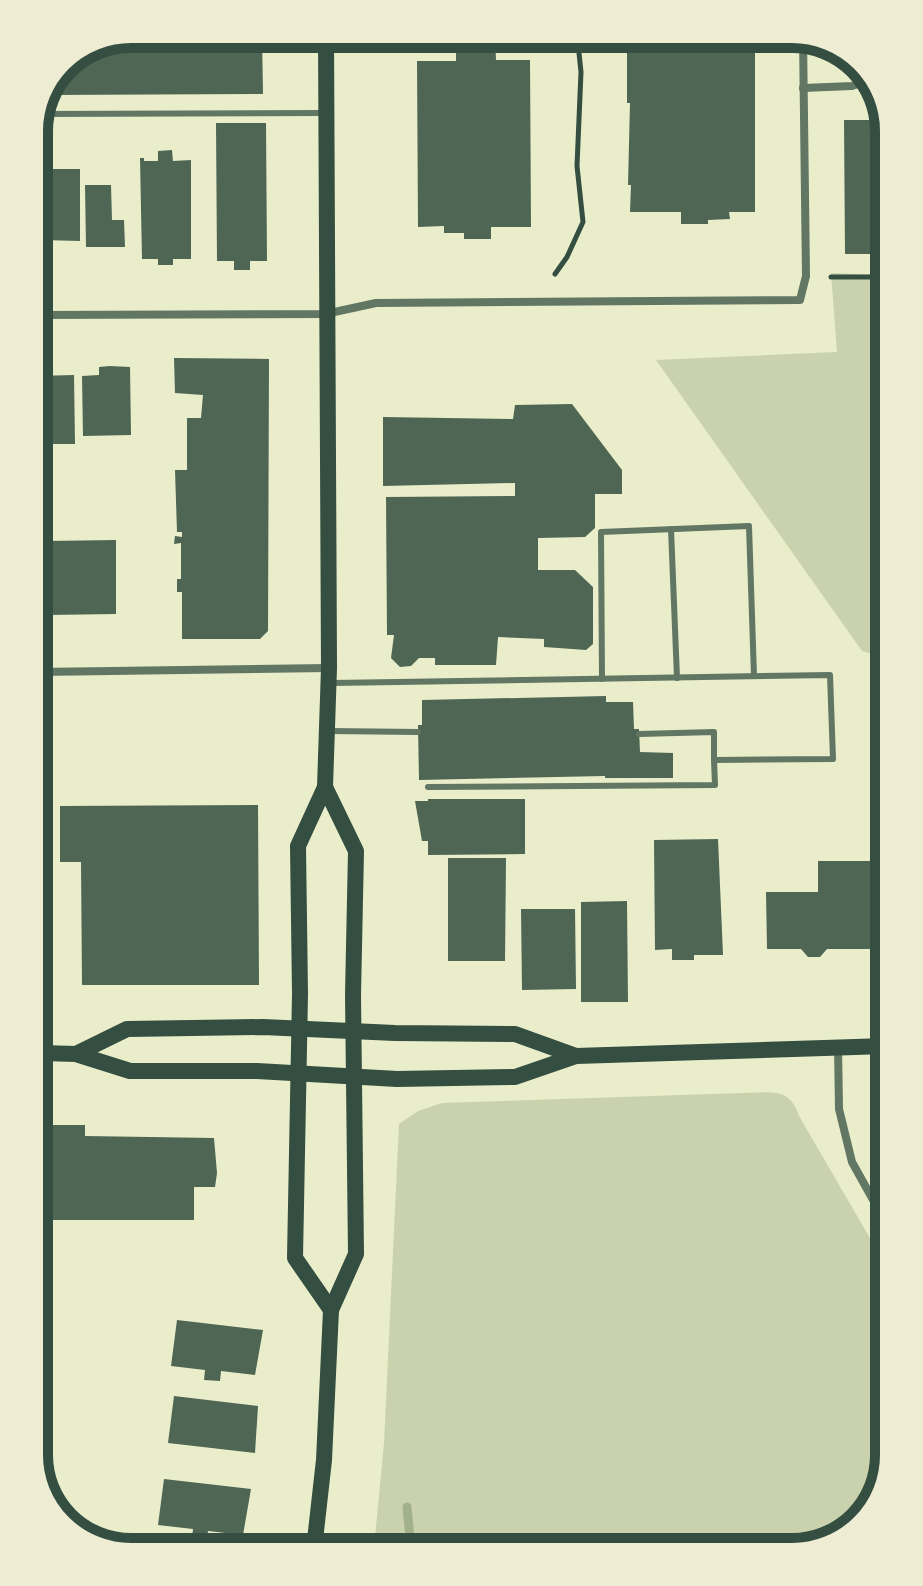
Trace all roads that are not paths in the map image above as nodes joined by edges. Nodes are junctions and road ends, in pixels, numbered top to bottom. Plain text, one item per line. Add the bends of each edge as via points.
1 (326, 48) edge
2 (803, 49) edge
3 (860, 83) edge
4 (803, 88) junction
5 (326, 113) junction
6 (50, 114) edge
7 (325, 314) junction
8 (48, 315) edge
9 (671, 529) junction
10 (48, 672) edge
11 (329, 676) junction
12 (754, 676) junction
13 (677, 678) junction
14 (602, 679) junction
15 (327, 731) junction
16 (418, 732) dead end
17 (639, 734) dead end
18 (714, 760) junction
19 (325, 787) junction
20 (428, 787) dead end
21 (299, 1029) junction
22 (354, 1031) junction
23 (838, 1046) junction
24 (875, 1046) edge
25 (48, 1053) edge
26 (76, 1054) junction
27 (576, 1056) junction
28 (298, 1073) junction
29 (354, 1077) junction
30 (875, 1203) edge
31 (331, 1310) junction
32 (315, 1538) edge

1 - 5 main road
2 - 4 street
3 - 4 street
4 - 7 street via 806,276 800,300 376,303
5 - 6 lane
5 - 7 main road
7 - 8 street
7 - 11 main road
9 - 12 lane via 749,526
9 - 13 lane
9 - 14 lane via 601,532
10 - 11 street
11 - 14 lane
11 - 15 main road
12 - 13 lane
12 - 18 lane via 830,675 833,759
13 - 14 lane
15 - 16 lane
15 - 19 main road
17 - 18 lane via 714,732
18 - 20 lane via 715,785
19 - 21 main road via 298,846
19 - 22 main road via 356,851
21 - 22 main road
21 - 26 main road via 127,1029
21 - 28 main road
22 - 27 main road via 515,1034
22 - 29 main road
23 - 24 main road
23 - 27 main road
23 - 30 street via 839,1109 852,1162
25 - 26 main road
26 - 28 main road via 130,1071
27 - 29 main road via 515,1077
28 - 29 main road
28 - 31 main road via 295,1258
29 - 31 main road via 356,1254
31 - 32 main road

